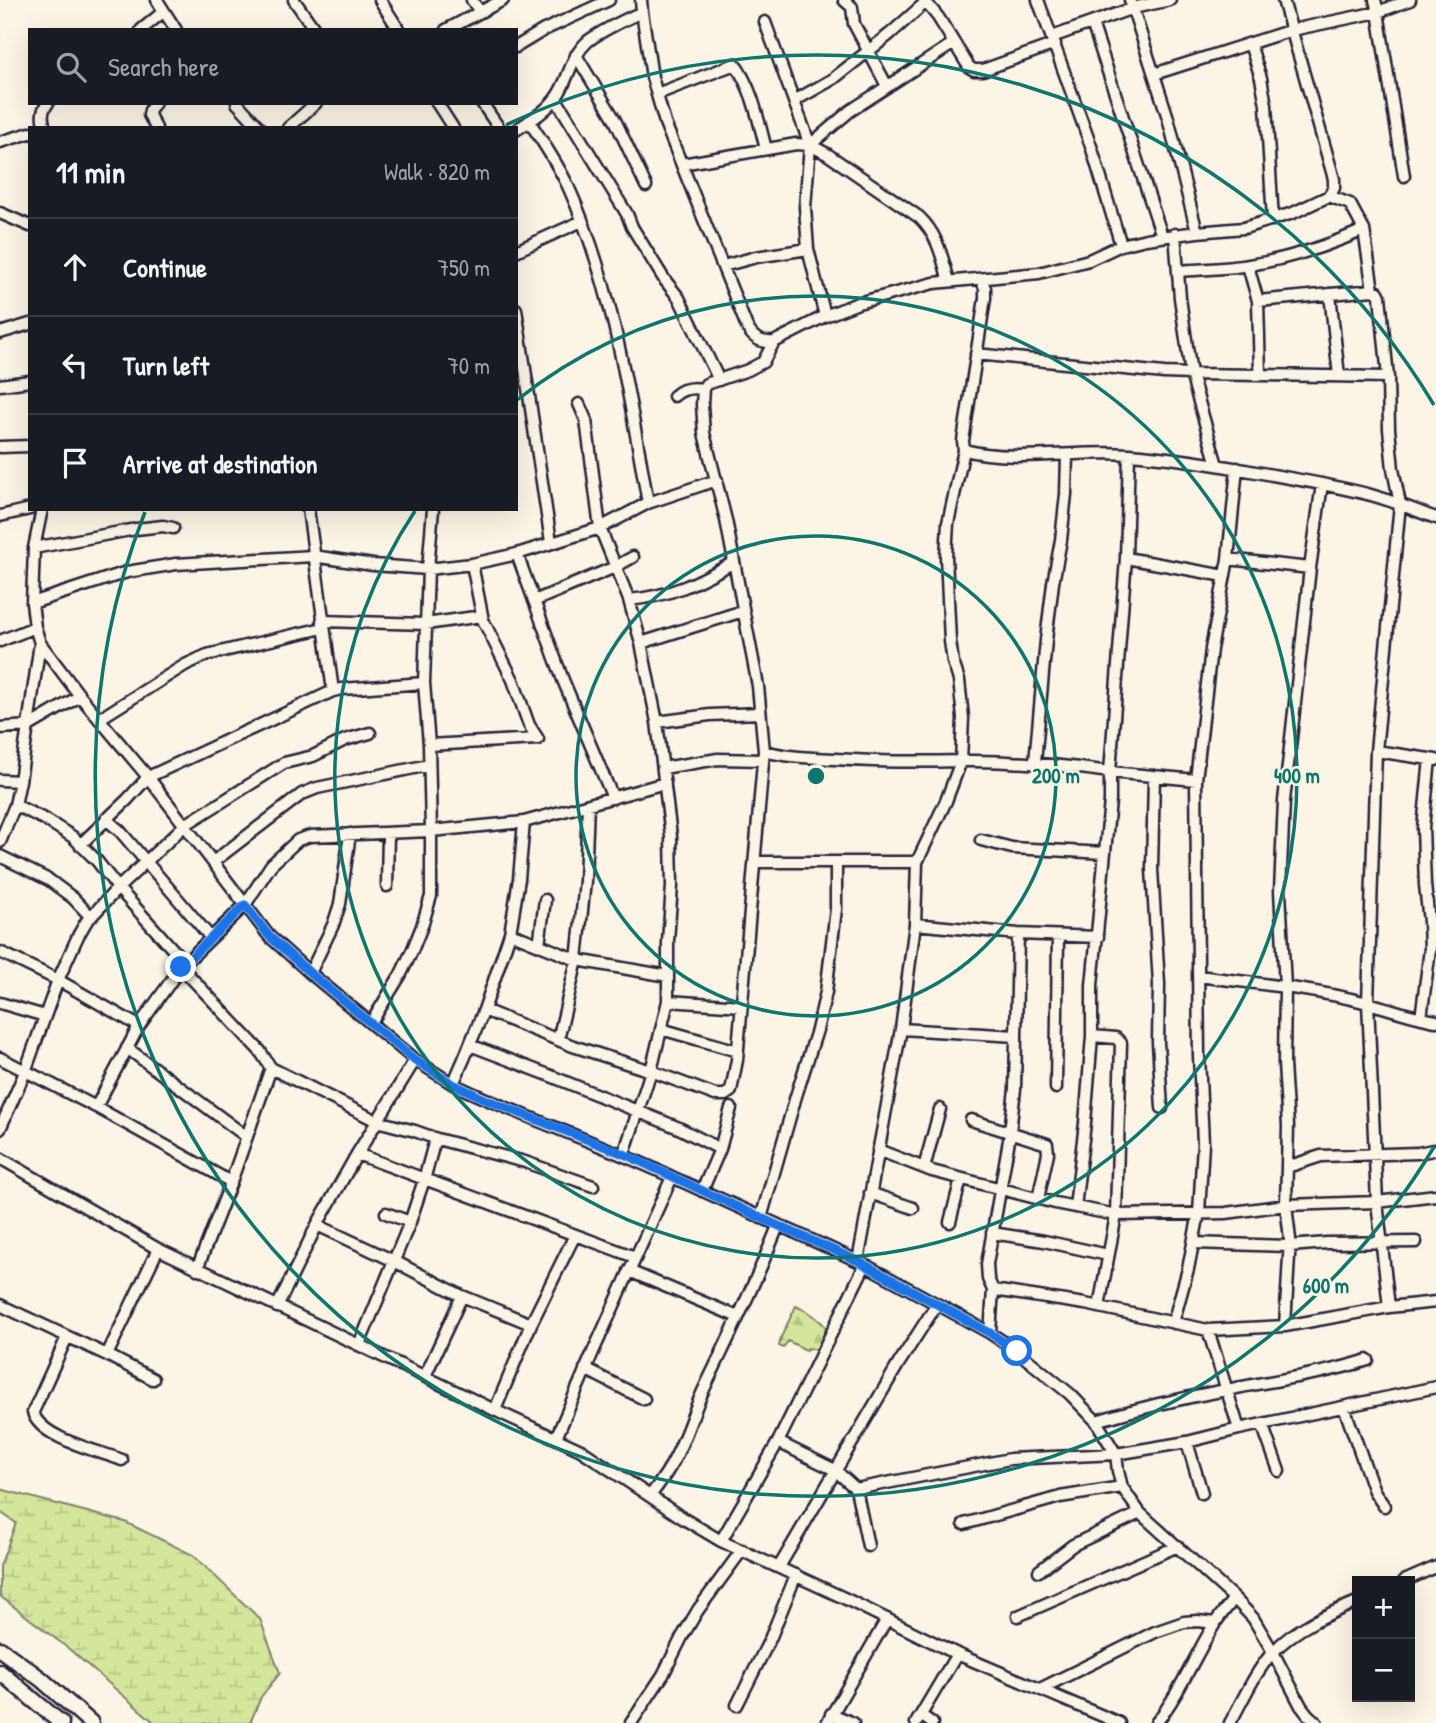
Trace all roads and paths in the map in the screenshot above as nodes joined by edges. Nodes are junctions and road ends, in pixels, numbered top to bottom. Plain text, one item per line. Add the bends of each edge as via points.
1 (157, 0) edge
2 (294, 0) edge
3 (380, 0) edge
4 (472, 0) edge
5 (503, 0) edge
6 (609, 0) edge
7 (641, 0) edge
8 (844, 0) edge
9 (1038, 0) edge
10 (1170, 0) edge
11 (1283, 0) edge
12 (1375, 0) edge
13 (1410, 0) edge
14 (925, 1) edge
15 (1132, 4) edge
16 (163, 12) junction
17 (480, 12) junction
18 (642, 12) junction
19 (1378, 12) junction
20 (765, 22) dead end
21 (1092, 23) junction
22 (143, 28) edge
23 (175, 28) edge
24 (314, 28) edge
25 (398, 28) edge
26 (450, 28) edge
27 (1293, 30) junction
28 (1054, 41) junction
29 (954, 43) junction
30 (1250, 44) junction
31 (518, 46) edge
32 (868, 51) junction
33 (576, 55) junction
34 (1154, 74) junction
35 (887, 86) junction
36 (657, 94) junction
37 (556, 99) junction
38 (794, 101) junction
39 (46, 105) edge
40 (154, 105) edge
41 (239, 105) edge
42 (314, 105) edge
43 (438, 105) edge
44 (483, 105) edge
45 (529, 121) junction
46 (44, 126) edge
47 (155, 126) edge
48 (258, 126) edge
49 (290, 126) edge
50 (451, 126) edge
51 (498, 126) edge
52 (518, 129) edge
53 (28, 134) edge
54 (0, 142) edge
55 (810, 145) junction
56 (766, 149) junction
57 (682, 164) junction
58 (1404, 176) dead end
59 (646, 186) dead end
60 (1329, 196) junction
61 (0, 213) edge
62 (1273, 220) junction
63 (582, 221) junction
64 (28, 225) edge
65 (1364, 230) junction
66 (1197, 232) junction
67 (1175, 234) junction
68 (1162, 236) junction
69 (1121, 245) junction
70 (808, 249) junction
71 (518, 250) edge
72 (723, 266) junction
73 (1248, 266) junction
74 (1178, 271) junction
75 (981, 279) junction
76 (949, 281) junction
77 (1373, 290) junction
78 (1330, 294) junction
79 (1258, 301) junction
80 (825, 316) junction
81 (518, 322) edge
82 (28, 325) edge
83 (0, 333) edge
84 (774, 342) junction
85 (976, 354) junction
86 (1191, 374) junction
87 (1260, 375) junction
88 (1339, 376) junction
89 (1388, 377) junction
90 (719, 380) junction
91 (28, 381) edge
92 (0, 384) edge
93 (703, 389) junction
94 (674, 396) dead end
95 (579, 404) dead end
96 (28, 446) edge
97 (0, 447) edge
98 (964, 450) junction
99 (1129, 454) junction
100 (1067, 455) junction
101 (1217, 465) junction
102 (1237, 468) junction
103 (717, 480) junction
104 (1322, 484) junction
105 (648, 503) junction
106 (1400, 504) junction
107 (28, 509) edge
108 (41, 511) edge
109 (308, 511) edge
110 (433, 511) edge
111 (0, 516) edge
112 (1436, 518) edge
113 (173, 528) dead end
114 (600, 528) junction
115 (551, 542) junction
116 (34, 548) junction
117 (517, 554) junction
118 (313, 556) junction
119 (633, 557) dead end
120 (1126, 558) junction
121 (1228, 559) junction
122 (734, 562) junction
123 (472, 564) junction
124 (615, 567) junction
125 (1310, 568) junction
126 (428, 569) junction
127 (1225, 576) junction
128 (629, 600) junction
129 (534, 601) junction
130 (32, 603) junction
131 (743, 611) junction
132 (482, 616) junction
133 (323, 624) junction
134 (426, 624) junction
135 (35, 627) junction
136 (0, 641) edge
137 (40, 643) junction
138 (641, 643) junction
139 (424, 683) junction
140 (332, 691) junction
141 (80, 696) junction
142 (760, 713) junction
143 (99, 719) junction
144 (657, 722) junction
145 (29, 726) junction
146 (0, 728) edge
147 (370, 733) dead end
148 (429, 745) junction
149 (1376, 751) junction
150 (764, 756) junction
151 (1433, 759) edge
152 (961, 761) junction
153 (1035, 762) junction
154 (429, 765) junction
155 (663, 768) junction
156 (1110, 772) junction
157 (1154, 776) junction
158 (148, 777) junction
159 (0, 780) edge
160 (1196, 780) junction
161 (20, 781) junction
162 (665, 783) junction
163 (614, 798) junction
164 (588, 805) junction
165 (15, 806) junction
166 (106, 819) junction
167 (524, 821) junction
168 (185, 825) junction
169 (431, 831) junction
170 (388, 833) junction
171 (350, 834) junction
172 (981, 840) dead end
173 (0, 842) edge
174 (80, 845) junction
175 (1105, 853) junction
176 (0, 856) edge
177 (146, 862) junction
178 (213, 862) junction
179 (755, 862) junction
180 (836, 862) junction
181 (916, 862) junction
182 (387, 886) dead end
183 (118, 888) junction
184 (545, 900) dead end
185 (245, 905) junction
186 (91, 917) junction
187 (915, 924) junction
188 (509, 933) junction
189 (1018, 934) junction
190 (1058, 936) junction
191 (1098, 937) junction
192 (211, 938) junction
193 (539, 945) junction
194 (0, 952) edge
195 (577, 961) junction
196 (183, 965) junction
197 (310, 973) junction
198 (668, 976) junction
199 (1198, 976) junction
200 (58, 980) junction
201 (1285, 987) junction
202 (668, 1001) junction
203 (0, 1003) edge
204 (1368, 1003) junction
205 (741, 1006) junction
206 (484, 1010) junction
207 (45, 1016) junction
208 (1421, 1018) junction
209 (1436, 1021) edge
210 (371, 1023) junction
211 (138, 1026) junction
212 (662, 1029) junction
213 (901, 1029) junction
214 (1016, 1035) junction
215 (1092, 1036) junction
216 (558, 1040) junction
217 (470, 1045) junction
218 (127, 1048) junction
219 (738, 1051) junction
220 (0, 1058) edge
221 (415, 1060) junction
222 (271, 1068) junction
223 (651, 1071) junction
224 (25, 1072) junction
225 (453, 1084) junction
226 (1056, 1088) dead end
227 (96, 1107) junction
228 (731, 1108) dead end
229 (1162, 1108) dead end
230 (940, 1109) dead end
231 (638, 1112) junction
232 (971, 1120) dead end
233 (377, 1121) junction
234 (0, 1129) edge
235 (1010, 1132) junction
236 (247, 1137) junction
237 (438, 1139) junction
238 (720, 1149) junction
239 (878, 1150) junction
240 (1433, 1150) dead end
241 (357, 1154) junction
242 (624, 1154) junction
243 (1375, 1155) junction
244 (0, 1158) edge
245 (1287, 1167) junction
246 (924, 1168) junction
247 (672, 1177) junction
248 (961, 1179) junction
249 (424, 1180) junction
250 (231, 1182) junction
251 (593, 1186) dead end
252 (1001, 1189) junction
253 (702, 1191) junction
254 (870, 1193) junction
255 (1436, 1195) edge
256 (1038, 1199) junction
257 (1377, 1202) junction
258 (1286, 1205) junction
259 (1074, 1207) junction
260 (913, 1208) dead end
261 (386, 1213) dead end
262 (1199, 1213) junction
263 (1116, 1215) junction
264 (761, 1218) junction
265 (410, 1222) junction
266 (950, 1222) dead end
267 (317, 1225) junction
268 (778, 1226) junction
269 (992, 1233) junction
270 (575, 1235) junction
271 (1416, 1242) dead end
272 (1193, 1243) junction
273 (1382, 1243) junction
274 (1290, 1246) junction
275 (158, 1249) junction
276 (1108, 1255) junction
277 (635, 1257) junction
278 (394, 1261) junction
279 (861, 1263) junction
280 (197, 1269) junction
281 (629, 1271) junction
282 (993, 1290) junction
283 (462, 1296) junction
284 (1436, 1302) edge
285 (937, 1304) junction
286 (0, 1305) edge
287 (276, 1307) junction
288 (1099, 1307) junction
289 (1389, 1307) junction
290 (738, 1317) junction
291 (1173, 1323) junction
292 (531, 1324) junction
293 (1285, 1326) junction
294 (1208, 1330) junction
295 (990, 1333) junction
296 (67, 1337) junction
297 (359, 1345) junction
298 (107, 1355) junction
299 (1368, 1360) dead end
300 (585, 1369) junction
301 (425, 1376) junction
302 (153, 1379) dead end
303 (1436, 1387) edge
304 (1227, 1390) junction
305 (644, 1399) dead end
306 (1344, 1407) junction
307 (495, 1410) junction
308 (1096, 1421) junction
309 (1262, 1424) junction
310 (1239, 1429) junction
311 (556, 1438) junction
312 (778, 1443) junction
313 (1187, 1443) junction
314 (1116, 1454) junction
315 (122, 1460) dead end
316 (835, 1470) junction
317 (1279, 1471) dead end
318 (1122, 1487) junction
319 (856, 1489) junction
320 (1202, 1493) dead end
321 (650, 1496) junction
322 (1384, 1506) dead end
323 (1140, 1513) junction
324 (964, 1524) dead end
325 (721, 1541) junction
326 (868, 1546) dead end
327 (1178, 1546) junction
328 (741, 1550) junction
329 (779, 1567) junction
330 (1436, 1567) edge
331 (1039, 1572) dead end
332 (796, 1575) junction
333 (1415, 1576) edge
334 (1234, 1598) junction
335 (1352, 1604) edge
336 (1018, 1616) dead end
337 (887, 1619) junction
338 (1215, 1623) junction
339 (0, 1648) edge
340 (1273, 1652) junction
341 (957, 1654) junction
342 (0, 1672) edge
343 (1040, 1689) junction
344 (737, 1705) dead end
345 (829, 1718) edge
346 (919, 1720) edge
347 (61, 1723) edge
348 (91, 1723) edge
349 (631, 1723) edge
350 (853, 1723) edge
351 (932, 1723) edge
352 (1119, 1723) edge
353 (1156, 1723) edge
354 (1230, 1723) edge
355 (1317, 1723) edge

1 - 16 street
2 - 24 street
3 - 25 street
4 - 17 street
5 - 17 street
6 - 31 street
7 - 18 street
8 - 32 street via 852,7 854,24
9 - 28 street
10 - 15 street
11 - 27 street
12 - 19 street
13 - 19 street
14 - 29 street
14 - 32 street
15 - 21 street
15 - 34 street
16 - 22 street
16 - 23 street
17 - 26 street
18 - 33 street via 588,42
18 - 36 street
19 - 27 street
19 - 58 street
20 - 38 street
21 - 28 street
21 - 68 street
27 - 30 street
27 - 60 street via 1334,179
28 - 29 street via 983,70 969,66
28 - 69 street
29 - 35 street
30 - 34 street
30 - 62 street via 1266,105
32 - 35 street
32 - 38 street via 833,79
33 - 37 street
33 - 59 street via 614,118
34 - 66 street
35 - 55 street
36 - 56 street via 735,64 754,101
36 - 57 street
37 - 45 street
37 - 90 street via 679,298
38 - 55 street
39 - 46 street
40 - 47 street via 149,115
41 - 48 street
42 - 49 street
43 - 50 street
44 - 51 street
45 - 52 street
45 - 63 street via 558,166
53 - 54 street
55 - 56 street
55 - 70 street via 805,207
55 - 76 street via 930,227
56 - 57 street
57 - 72 street
60 - 62 street
60 - 65 street via 1350,204
61 - 64 street
62 - 66 street via 1244,229
63 - 71 street
63 - 105 street via 610,305
65 - 73 street via 1338,242
65 - 77 street
66 - 67 street
67 - 68 street
67 - 74 street
68 - 69 street
69 - 75 street via 1066,267
70 - 72 street
70 - 80 street
72 - 84 street via 750,333
73 - 74 street
73 - 79 street
74 - 86 street
75 - 76 street
75 - 85 street via 985,298
76 - 80 street via 858,303
77 - 78 street
77 - 89 street via 1380,296
78 - 79 street
78 - 88 street
79 - 87 street
80 - 84 street
81 - 115 street
82 - 83 street
84 - 90 street via 762,362
85 - 86 street
85 - 98 street
86 - 87 street
86 - 101 street
87 - 88 street
88 - 89 street
89 - 106 street via 1389,429
90 - 93 street
91 - 92 street
93 - 94 street via 693,387
93 - 103 street via 704,433
95 - 114 street via 586,419
96 - 97 street
98 - 100 street
98 - 152 street via 948,523 946,556 950,641 964,718
99 - 100 street
99 - 101 street
99 - 120 street
100 - 153 street
101 - 102 street
102 - 104 street
102 - 121 street
103 - 105 street
103 - 122 street
104 - 106 street
104 - 125 street
105 - 114 street
106 - 112 street
106 - 149 street
107 - 111 street
108 - 116 street
109 - 118 street
110 - 126 street
113 - 116 street via 136,529
114 - 115 street
114 - 124 street
115 - 117 street
116 - 130 street
117 - 123 street
117 - 129 street
118 - 126 street
118 - 130 street via 176,564 127,572
118 - 133 street
119 - 124 street
120 - 127 street
120 - 156 street
121 - 125 street
121 - 127 street
122 - 128 street via 673,592
122 - 131 street
123 - 126 street
123 - 132 street
124 - 128 street
124 - 129 street
125 - 201 street via 1284,801 1280,891
126 - 134 street
127 - 160 street via 1205,689
128 - 138 street
129 - 163 street
130 - 135 street
131 - 138 street
131 - 142 street
132 - 134 street
132 - 148 street via 538,739
133 - 134 street
133 - 140 street
133 - 143 street via 207,655
134 - 139 street
135 - 136 street
135 - 137 street
137 - 141 street
137 - 145 street
138 - 144 street
139 - 140 street
139 - 148 street
140 - 158 street
141 - 143 street
141 - 145 street
142 - 144 street
142 - 150 street
143 - 158 street
144 - 155 street
145 - 146 street
145 - 161 street
147 - 168 street via 284,763
148 - 154 street
149 - 151 street
149 - 204 street
150 - 152 street
150 - 155 street
150 - 179 street
151 - 208 street via 1423,828 1430,950
152 - 153 street
152 - 181 street
153 - 156 street
154 - 169 street
154 - 178 street via 302,794
155 - 162 street
156 - 157 street
156 - 175 street
157 - 160 street
157 - 229 street via 1152,869
158 - 166 street
158 - 168 street
159 - 161 street
160 - 199 street
161 - 165 street
162 - 163 street
162 - 198 street via 672,886
163 - 164 street
164 - 167 street
164 - 195 street
165 - 173 street
165 - 174 street via 46,820
166 - 174 street
166 - 177 street
167 - 169 street
167 - 188 street
168 - 177 street
168 - 178 street
169 - 170 street
169 - 210 street via 431,896 422,926 401,974
170 - 171 street
170 - 182 street
171 - 185 street via 298,840 271,866
171 - 197 street via 340,904
172 - 175 street via 1012,848
174 - 183 street
175 - 191 street
176 - 186 street via 49,880
177 - 183 street
177 - 192 street
178 - 185 street
179 - 180 street
179 - 205 street
180 - 181 street
180 - 264 street via 836,909 826,992
181 - 187 street
183 - 186 street
183 - 196 street
184 - 193 street
185 - 192 street
185 - 197 street via 269,936
186 - 200 street
187 - 189 street
187 - 213 street
188 - 193 street
188 - 206 street
189 - 190 street
189 - 214 street
190 - 191 street
190 - 226 street
191 - 215 street
192 - 196 street
193 - 195 street
194 - 200 street
195 - 198 street
195 - 216 street
196 - 211 street
196 - 222 street
197 - 210 street
198 - 202 street
199 - 201 street
199 - 262 street via 1203,1143
200 - 207 street
200 - 211 street
201 - 204 street
201 - 245 street
202 - 205 street
202 - 212 street
203 - 207 street
204 - 208 street
204 - 243 street
205 - 219 street
206 - 216 street
206 - 217 street
207 - 224 street
208 - 209 street
210 - 221 street
211 - 218 street
212 - 219 street
212 - 223 street
213 - 214 street
213 - 239 street
214 - 235 street
215 - 259 street
215 - 263 street via 1116,1038 1121,1043
216 - 223 street
217 - 225 street
217 - 231 street
218 - 227 street
218 - 236 street
219 - 223 street via 731,1091 724,1095
220 - 224 street
221 - 225 street
221 - 233 street
222 - 233 street
222 - 236 street
223 - 231 street
224 - 227 street
224 - 234 street
225 - 242 street
227 - 250 street
228 - 238 street
230 - 246 street
231 - 238 street
231 - 242 street
232 - 235 street
233 - 237 street
233 - 241 street
235 - 252 street
235 - 256 street via 1047,1144
236 - 250 street
237 - 249 street
237 - 251 street
238 - 253 street
239 - 246 street
239 - 254 street
240 - 243 street
241 - 249 street
241 - 267 street
242 - 247 street
243 - 245 street via 1321,1156
243 - 257 street
244 - 275 street
245 - 258 street
246 - 248 street
247 - 253 street
247 - 277 street
248 - 252 street
248 - 266 street
249 - 265 street
249 - 270 street
250 - 280 street
252 - 256 street
252 - 269 street
253 - 264 street
254 - 260 street
254 - 279 street
255 - 257 street
256 - 259 street
257 - 258 street
257 - 273 street
258 - 262 street
258 - 274 street
259 - 263 street
261 - 265 street
262 - 263 street
262 - 272 street
263 - 276 street
264 - 268 street
265 - 278 street
267 - 278 street
267 - 287 street
268 - 279 street
268 - 290 street
269 - 276 street
269 - 282 street via 987,1264
270 - 277 street
270 - 292 street
271 - 273 street
272 - 274 street
272 - 291 street
273 - 274 street
273 - 289 street
274 - 293 street
275 - 280 street
275 - 298 street
276 - 288 street
277 - 281 street
278 - 283 street
278 - 297 street
279 - 285 street
279 - 312 street
280 - 287 street
281 - 290 street
281 - 300 street
282 - 288 street
282 - 295 street
283 - 292 street
283 - 301 street
284 - 289 street
285 - 295 street
285 - 316 street
286 - 296 street
287 - 297 street
288 - 291 street
289 - 293 street
290 - 321 street via 677,1455
291 - 294 street
292 - 307 street
293 - 294 street
294 - 304 street
295 - 308 street via 1070,1394
296 - 298 street
296 - 315 street via 34,1416 56,1436
297 - 301 street
298 - 302 street
299 - 304 street
300 - 305 street
300 - 311 street
301 - 307 street
303 - 306 street
304 - 308 street
304 - 310 street
306 - 309 street
306 - 322 street via 1374,1491
307 - 311 street
308 - 314 street
309 - 310 street
309 - 317 street
310 - 313 street
311 - 321 street
312 - 316 street
312 - 325 street
313 - 314 street
313 - 320 street
314 - 318 street
314 - 319 street via 1010,1459
316 - 319 street
316 - 329 street
318 - 323 street
318 - 324 street via 1060,1497
319 - 326 street
321 - 325 street
323 - 327 street
323 - 331 street via 1073,1545
325 - 328 street
327 - 334 street
327 - 336 street
328 - 329 street
328 - 349 street via 698,1610
329 - 332 street
330 - 333 street
332 - 337 street
332 - 344 street
334 - 338 street
334 - 340 street via 1253,1618
335 - 340 street via 1313,1622
337 - 341 street
337 - 345 street
338 - 343 street via 1184,1622 1155,1632
338 - 353 street
339 - 348 highway
340 - 354 street
340 - 355 street via 1301,1706
341 - 343 street
341 - 346 street
342 - 347 highway
343 - 352 street
345 - 350 street
346 - 351 street

